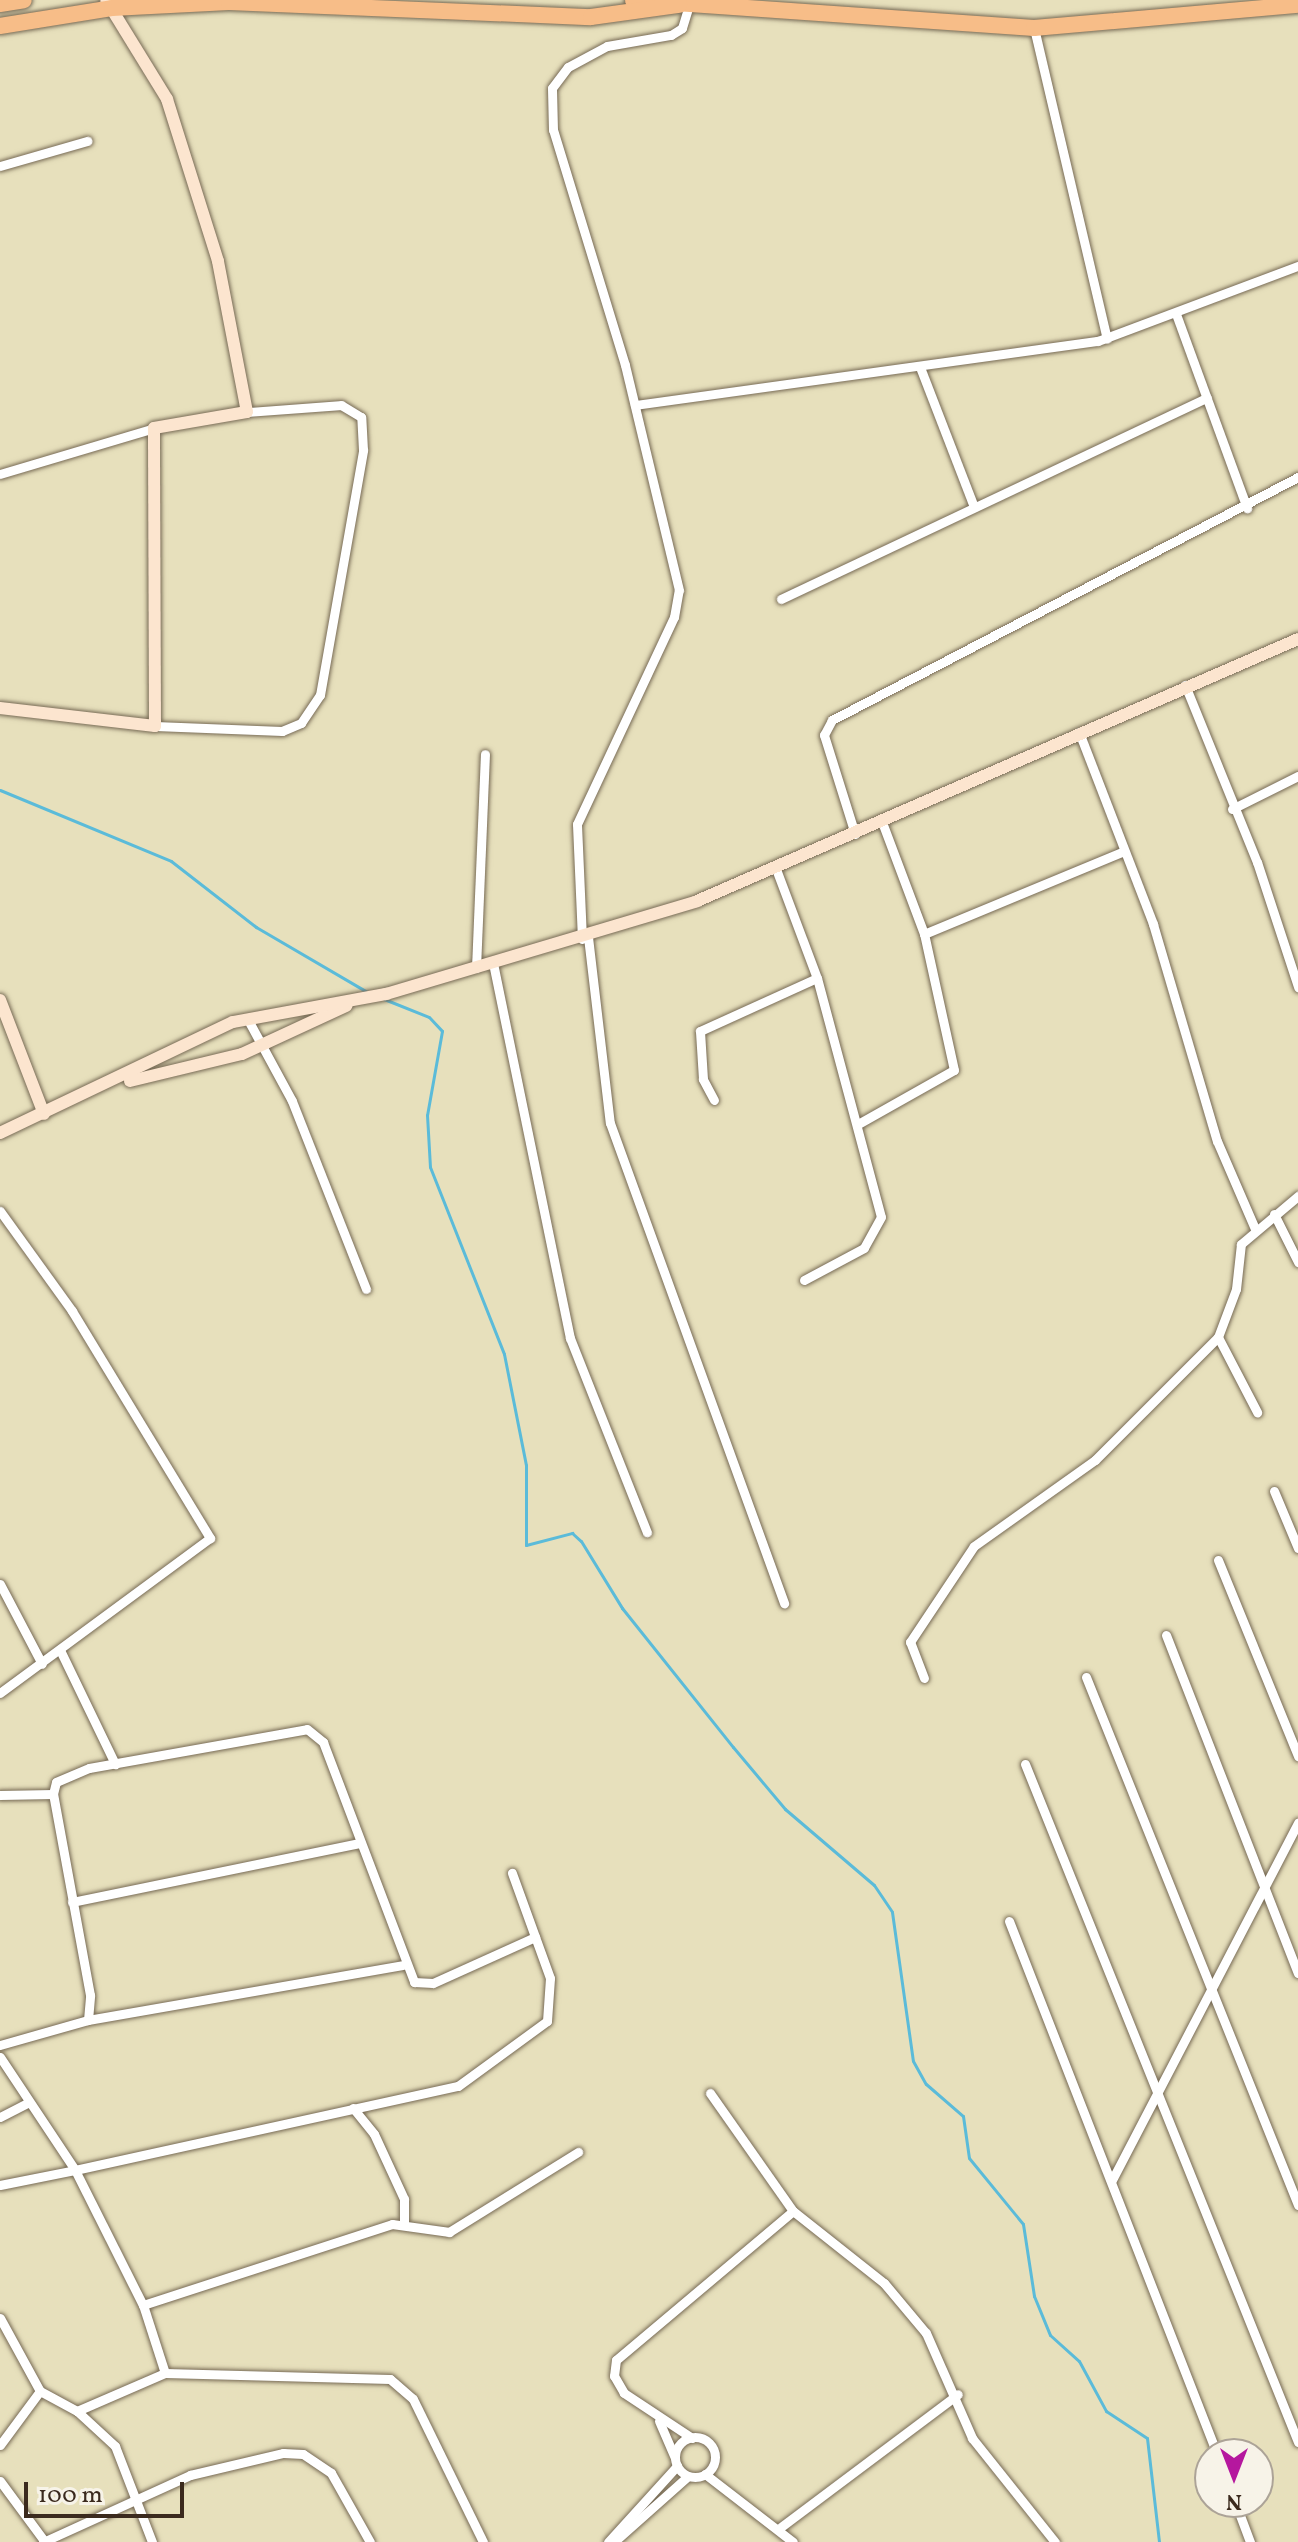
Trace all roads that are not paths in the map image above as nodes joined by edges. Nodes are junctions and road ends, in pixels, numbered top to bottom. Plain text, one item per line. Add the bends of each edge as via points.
1 (24, 0) edge
2 (633, 0) edge
3 (110, 3) edge
4 (0, 4) edge
5 (684, 5) junction
6 (1298, 5) edge
7 (0, 26) edge
8 (1034, 28) junction
9 (87, 141) dead end
10 (0, 166) edge
11 (1298, 266) edge
12 (1176, 314) junction
13 (1107, 339) junction
14 (920, 367) junction
15 (1207, 398) junction
16 (635, 405) junction
17 (247, 412) junction
18 (154, 428) junction
19 (0, 474) edge
20 (1298, 477) edge
21 (974, 507) junction
22 (1247, 508) junction
23 (781, 599) dead end
24 (1298, 639) edge
25 (1185, 685) junction
26 (0, 708) edge
27 (155, 726) junction
28 (1079, 731) junction
29 (485, 754) dead end
30 (1298, 776) edge
31 (1232, 809) junction
32 (882, 822) junction
33 (855, 834) junction
34 (1124, 851) junction
35 (776, 869) junction
36 (924, 934) junction
37 (585, 938) junction
38 (493, 963) junction
39 (476, 968) junction
40 (817, 978) junction
41 (1298, 987) edge
42 (0, 1000) edge
43 (354, 1002) junction
44 (247, 1018) junction
45 (262, 1046) junction
46 (108, 1086) junction
47 (714, 1100) dead end
48 (44, 1114) junction
49 (858, 1124) junction
50 (0, 1133) edge
51 (1298, 1196) edge
52 (0, 1211) edge
53 (1274, 1214) junction
54 (1255, 1229) junction
55 (1298, 1262) edge
56 (804, 1280) dead end
57 (366, 1289) dead end
58 (1218, 1337) junction
59 (1257, 1412) dead end
60 (1274, 1491) dead end
61 (647, 1532) dead end
62 (1298, 1548) edge
63 (1218, 1560) dead end
64 (0, 1584) edge
65 (784, 1603) dead end
66 (1166, 1635) dead end
67 (60, 1650) junction
68 (42, 1664) junction
69 (1086, 1677) dead end
70 (924, 1678) dead end
71 (0, 1693) edge
72 (1298, 1756) edge
73 (115, 1764) junction
74 (1025, 1764) dead end
75 (53, 1794) junction
76 (0, 1795) edge
77 (1298, 1822) edge
78 (360, 1843) junction
79 (512, 1873) dead end
80 (1264, 1891) junction
81 (72, 1902) junction
82 (1009, 1921) dead end
83 (535, 1937) junction
84 (402, 1965) junction
85 (1298, 1973) edge
86 (1212, 1983) junction
87 (88, 2020) junction
88 (0, 2045) edge
89 (0, 2057) edge
90 (710, 2093) dead end
91 (1160, 2096) junction
92 (26, 2104) junction
93 (353, 2108) junction
94 (0, 2117) edge
95 (578, 2152) dead end
96 (75, 2170) junction
97 (1112, 2180) junction
98 (0, 2185) edge
99 (1298, 2205) edge
100 (793, 2211) junction
101 (404, 2222) junction
102 (143, 2305) junction
103 (0, 2320) edge
104 (165, 2373) junction
105 (40, 2391) junction
106 (958, 2394) junction
107 (77, 2411) junction
108 (659, 2421) junction
109 (692, 2438) junction
110 (1211, 2438) edge
111 (1298, 2442) edge
112 (0, 2445) edge
113 (715, 2460) junction
114 (676, 2463) junction
115 (705, 2474) junction
116 (688, 2476) junction
117 (0, 2481) edge
118 (727, 2487) junction
119 (136, 2496) junction
120 (1241, 2518) edge
121 (781, 2527) junction
122 (44, 2542) edge
123 (152, 2542) edge
124 (370, 2542) edge
125 (483, 2542) edge
126 (611, 2542) edge
127 (793, 2542) edge
128 (1055, 2542) edge
129 (1250, 2542) edge

1 - 4 highway
2 - 5 highway
3 - 5 highway via 313,0 591,17
3 - 7 highway
3 - 17 street via 167,99 218,261
5 - 8 highway
5 - 16 street via 682,28 671,35 607,46 568,67 552,88 553,130
6 - 8 highway
8 - 13 street
9 - 10 street
11 - 12 street
12 - 13 street
12 - 15 street
13 - 14 street
14 - 16 street
14 - 21 street
15 - 21 street
15 - 22 street
16 - 37 street via 679,590 674,617 577,824
17 - 18 street
17 - 27 street via 341,405 361,417 363,450 320,695 301,723 282,731
18 - 19 street
18 - 27 street
20 - 22 street
21 - 23 street
22 - 33 street via 832,720 824,735
24 - 25 street
25 - 28 street
25 - 31 street
26 - 27 street
28 - 32 street
28 - 34 street
29 - 39 street
30 - 31 street
31 - 41 street
32 - 33 street
32 - 36 street
33 - 35 street
34 - 36 street
34 - 54 street via 1217,1141
35 - 37 street
35 - 40 street
36 - 49 street via 954,1070
37 - 38 street
37 - 65 street via 610,1123
38 - 39 street
38 - 61 street via 570,1338
39 - 43 street
40 - 47 street via 700,1031 703,1079
40 - 49 street
42 - 48 street
43 - 44 street
43 - 45 street
44 - 45 street
44 - 46 street
45 - 46 street
45 - 57 street via 322,1172
46 - 48 street
48 - 50 street
49 - 56 street via 878,1198 876,1234
51 - 53 street
52 - 67 street via 72,1311 210,1538
53 - 54 street
53 - 55 street
54 - 58 street via 1241,1244 1236,1289
58 - 59 street
58 - 70 street via 1095,1460 985,1531 910,1642
60 - 62 street
63 - 72 street
64 - 68 street
66 - 80 street
67 - 68 street
67 - 73 street
68 - 71 street
69 - 86 street
73 - 75 street via 70,1774
73 - 78 street via 307,1729 323,1742
74 - 91 street
75 - 76 street
75 - 81 street
77 - 80 street
78 - 81 street
78 - 84 street
79 - 83 street
80 - 85 street
80 - 86 street
81 - 87 street
82 - 97 street
83 - 84 street via 433,1983 414,1982
83 - 93 street via 552,1997 537,2030 458,2086
84 - 87 street
86 - 91 street
86 - 99 street
87 - 88 street
89 - 92 street
90 - 100 street
91 - 97 street
91 - 111 street
92 - 94 street
92 - 96 street
93 - 96 street via 254,2136
93 - 101 street via 374,2134 404,2199
95 - 101 street via 449,2232
96 - 98 street
96 - 102 street
97 - 110 street
100 - 106 street via 892,2291 934,2344
100 - 108 street via 616,2360 614,2376 624,2393
101 - 102 street
102 - 104 street
103 - 105 street
104 - 107 street
104 - 125 street via 390,2379 413,2399
105 - 107 street
105 - 112 street
106 - 121 street
106 - 128 street via 972,2438
107 - 119 street via 115,2446
108 - 109 street
108 - 114 street
109 - 113 street via 709,2443
109 - 114 street
113 - 115 street
113 - 118 street
114 - 116 street
114 - 126 street
115 - 116 street
115 - 118 street
116 - 126 street
117 - 122 street
118 - 121 street
119 - 122 street
119 - 123 street
119 - 124 street via 246,2458 303,2454 331,2473
120 - 129 street
121 - 127 street

